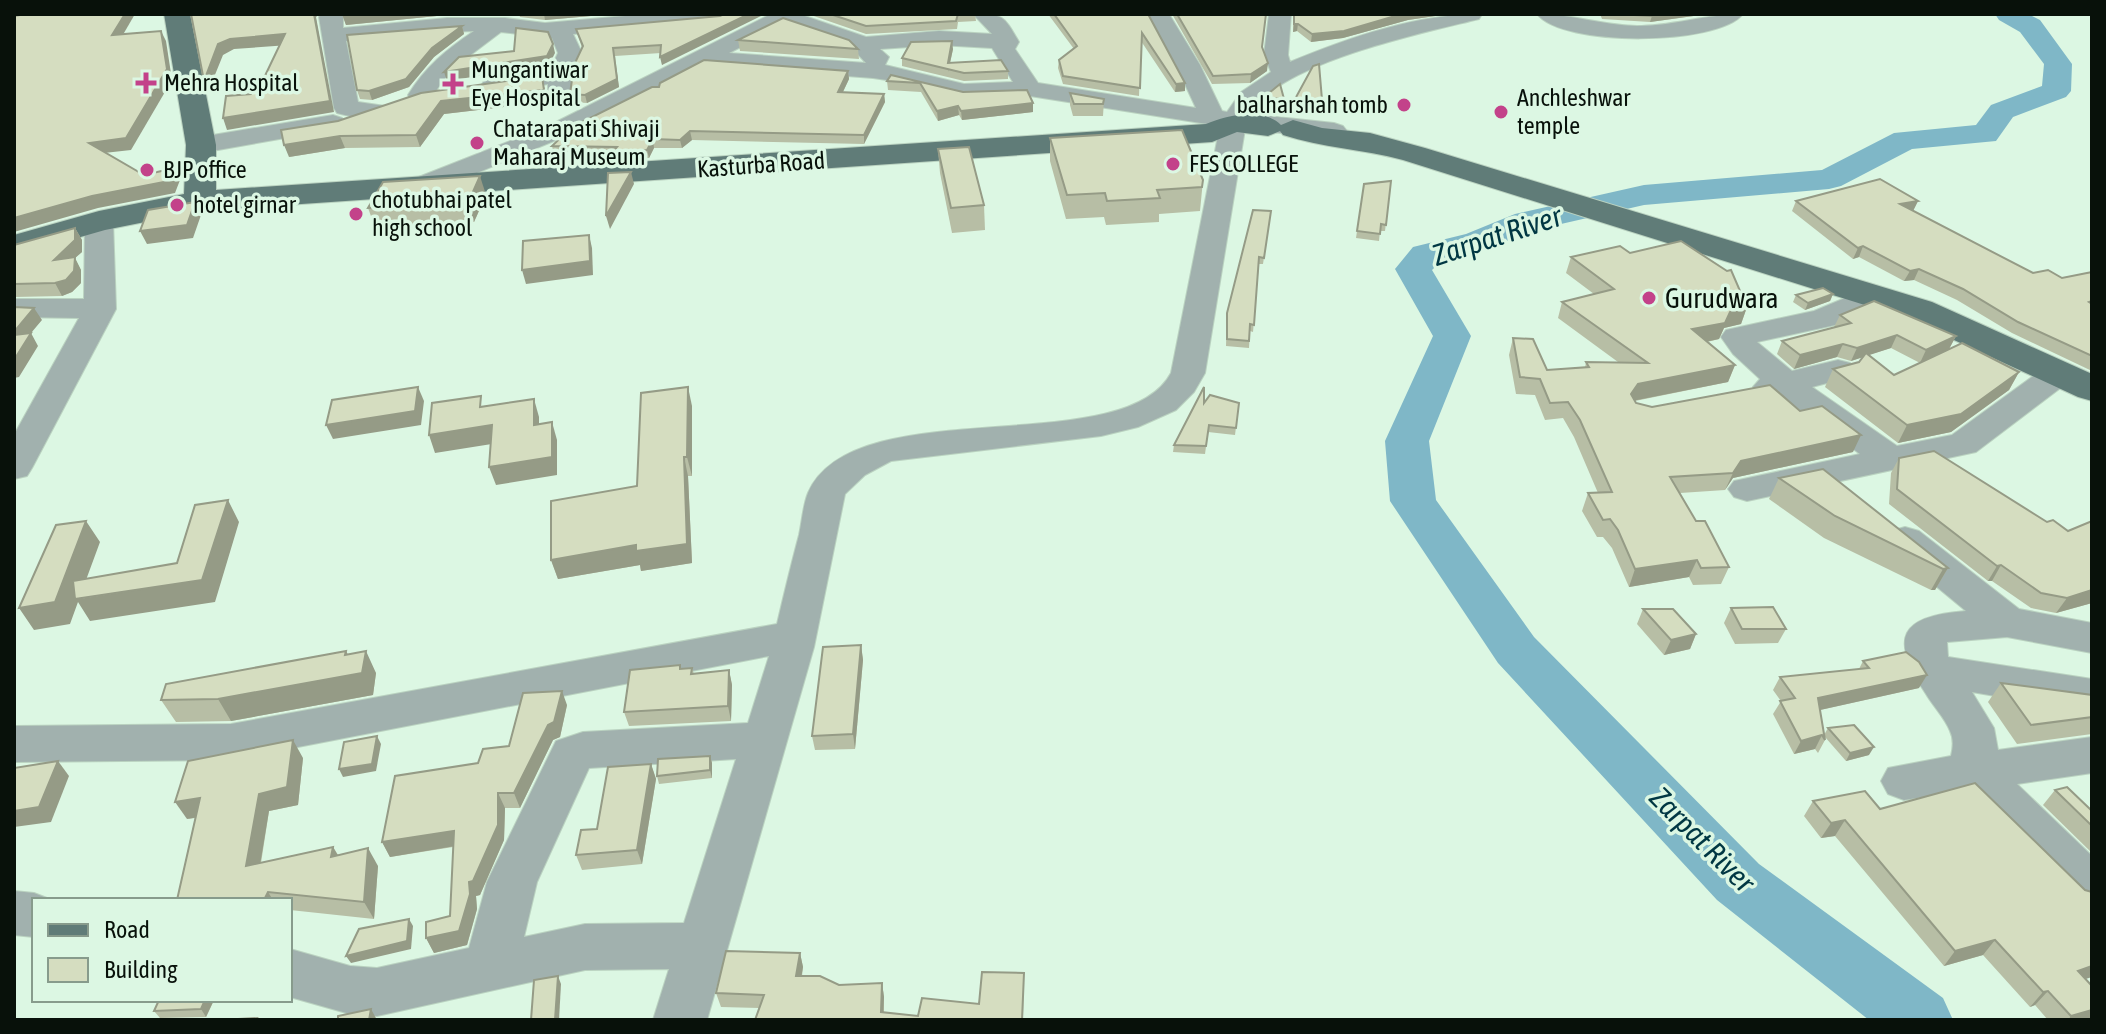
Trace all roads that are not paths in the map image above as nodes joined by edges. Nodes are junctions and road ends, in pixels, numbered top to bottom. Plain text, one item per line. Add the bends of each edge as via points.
1 (177, 14) edge
2 (721, 14) edge
3 (937, 14) edge
4 (984, 14) edge
5 (1158, 14) edge
6 (1280, 14) edge
7 (1471, 14) edge
8 (1548, 14) edge
9 (1732, 14) edge
10 (786, 16) edge
11 (511, 21) edge
12 (333, 25) edge
13 (1390, 25) edge
14 (545, 30) junction
15 (907, 40) junction
16 (1008, 42) junction
17 (863, 44) junction
18 (704, 58) junction
19 (873, 71) junction
20 (561, 73) junction
21 (1283, 73) junction
22 (1030, 89) junction
23 (420, 95) junction
24 (376, 111) junction
25 (1248, 124) junction
26 (557, 131) junction
27 (1351, 138) junction
28 (201, 145) junction
29 (503, 154) junction
30 (555, 179) junction
31 (416, 188) junction
32 (200, 201) junction
33 (99, 221) junction
34 (14, 246) edge
35 (1874, 298) junction
36 (14, 308) edge
37 (100, 309) junction
38 (1838, 370) edge
39 (2065, 382) edge
40 (1788, 384) junction
41 (1745, 392) edge
42 (2092, 406) edge
43 (1891, 459) junction
44 (14, 468) edge
45 (1822, 474) junction
46 (1747, 489) dead end
47 (2007, 622) junction
48 (795, 636) junction
49 (2092, 638) edge
50 (1933, 670) junction
51 (2092, 696) edge
52 (764, 740) junction
53 (14, 744) edge
54 (2092, 755) edge
55 (1973, 774) junction
56 (1904, 781) dead end
57 (2092, 888) edge
58 (701, 946) junction
59 (490, 967) junction
60 (292, 974) edge
61 (680, 1020) edge

1 - 28 main road
2 - 14 street
3 - 15 street via 910,24
4 - 16 street via 997,23
5 - 25 street via 1188,65
6 - 21 street via 1276,55
7 - 13 street
8 - 9 street via 1573,27 1634,31 1696,27
10 - 17 street
10 - 18 street
11 - 12 street via 381,29
11 - 14 street
11 - 23 street via 448,58 429,76
12 - 24 street via 346,108
13 - 21 street
14 - 20 street via 561,33 570,53
15 - 16 street
15 - 17 street
16 - 22 street via 1003,49
17 - 19 street via 877,57
18 - 19 street
18 - 26 street
19 - 22 street via 963,91
20 - 23 street
20 - 26 street
21 - 25 street via 1247,99
22 - 25 street
23 - 24 street
24 - 28 street via 341,122
25 - 27 main road
25 - 27 street via 1326,129
25 - 30 main road, Kasturba Road via 1212,133
25 - 48 street via 1181,386 1155,408 1119,422 909,446 858,461 827,493
26 - 29 street
27 - 35 main road
28 - 32 main road
29 - 30 street
29 - 31 street
30 - 31 main road, Kasturba Road
31 - 32 main road, Kasturba Road
32 - 33 main road, Kasturba Road
33 - 34 main road, Kasturba Road
33 - 37 street
35 - 39 main road via 1903,317
35 - 40 street via 1824,318 1737,337
36 - 37 street
37 - 44 street
38 - 40 street
39 - 42 main road
39 - 43 street via 1963,444
40 - 41 street
40 - 43 street
43 - 45 street
45 - 46 street
45 - 47 street
47 - 49 street
47 - 50 street via 1937,628 1925,641
48 - 52 street
48 - 53 street via 231,742
50 - 51 street
50 - 55 street via 1973,730
52 - 58 street
52 - 59 street via 572,754 512,882
54 - 55 street
55 - 56 street
55 - 57 street
58 - 59 street via 595,946
58 - 61 street
59 - 60 street via 377,992

